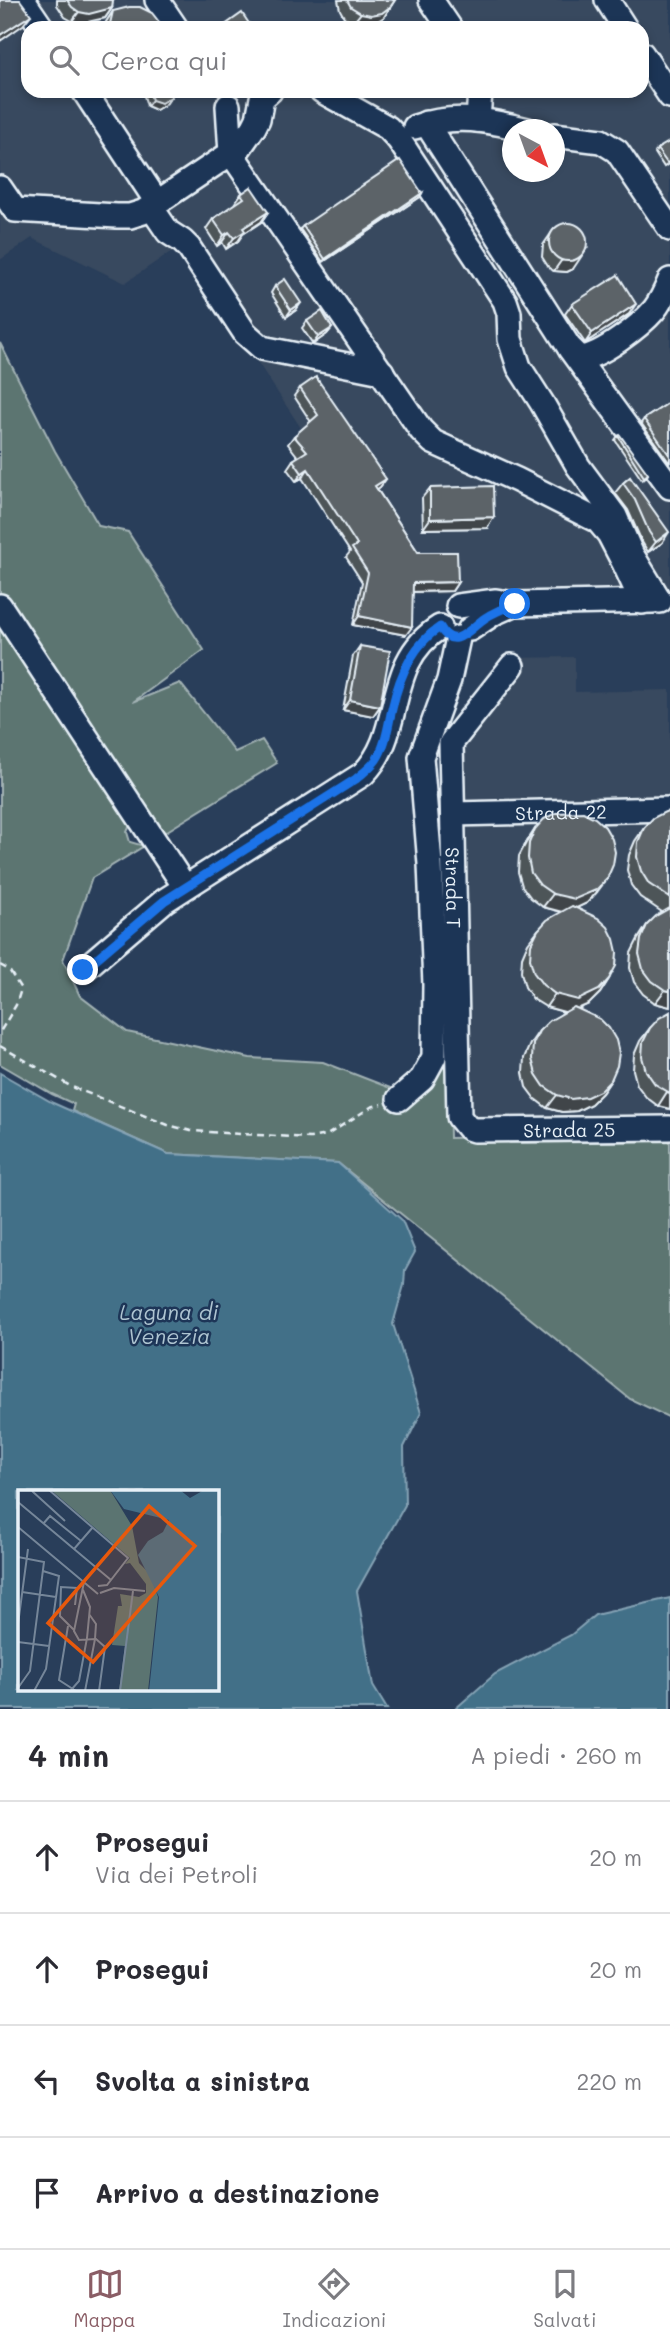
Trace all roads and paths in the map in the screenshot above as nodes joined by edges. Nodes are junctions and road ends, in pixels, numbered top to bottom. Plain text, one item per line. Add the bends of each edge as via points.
1 (23, 0) edge
2 (157, 0) edge
3 (431, 0) edge
4 (607, 0) edge
5 (37, 21) edge
6 (171, 21) edge
7 (445, 21) edge
8 (620, 21) edge
9 (649, 64) edge
10 (670, 96) edge
11 (88, 98) edge
12 (223, 98) edge
13 (334, 98) edge
14 (480, 98) edge
15 (265, 100) edge
16 (478, 120) junction
17 (426, 123) junction
18 (502, 125) edge
19 (395, 134) junction
20 (565, 136) edge
21 (231, 153) junction
22 (0, 188) edge
23 (154, 204) junction
24 (670, 229) edge
25 (670, 280) edge
26 (569, 347) junction
27 (382, 372) junction
28 (670, 487) edge
29 (657, 601) edge
30 (515, 604) junction
31 (0, 606) edge
32 (456, 631) junction
33 (512, 666) dead end
34 (670, 809) edge
35 (453, 814) junction
36 (185, 887) junction
37 (0, 965) edge
38 (83, 970) dead end
39 (0, 1032) edge
40 (0, 1046) edge
41 (399, 1099) joint
42 (468, 1128) joint
43 (670, 1128) edge

1 - 5 street
2 - 6 street
3 - 7 street
4 - 8 street
9 - 10 street
11 - 23 street
12 - 15 street via 244,112
12 - 21 street
13 - 19 street
14 - 16 street
15 - 21 street via 248,137
16 - 17 street
16 - 18 street
17 - 19 street
17 - 26 street
19 - 29 street via 505,301 519,367 578,466 620,524
20 - 24 street via 601,141 617,151
21 - 23 street
21 - 27 street
22 - 23 street via 15,210 130,216
23 - 27 street via 167,232 189,248 255,344
25 - 26 street via 654,309 614,342 585,358
26 - 28 street
27 - 29 street via 433,442 598,521 624,563
29 - 30 street
30 - 32 street
30 - 32 street via 496,601 458,606 470,614 472,624
31 - 36 street
32 - 36 street via 426,637 411,657 394,697 384,743 369,768
32 - 41 street via 449,680 421,757 430,864 434,1057 422,1079
33 - 35 street, Strada T via 451,743
34 - 35 street, Strada 22
35 - 42 street, Strada T via 459,1117
36 - 38 street
37 - 39 path via 21,989
40 - 41 path via 72,1087 191,1132 310,1138 327,1135 371,1107
42 - 43 street, Strada 25

